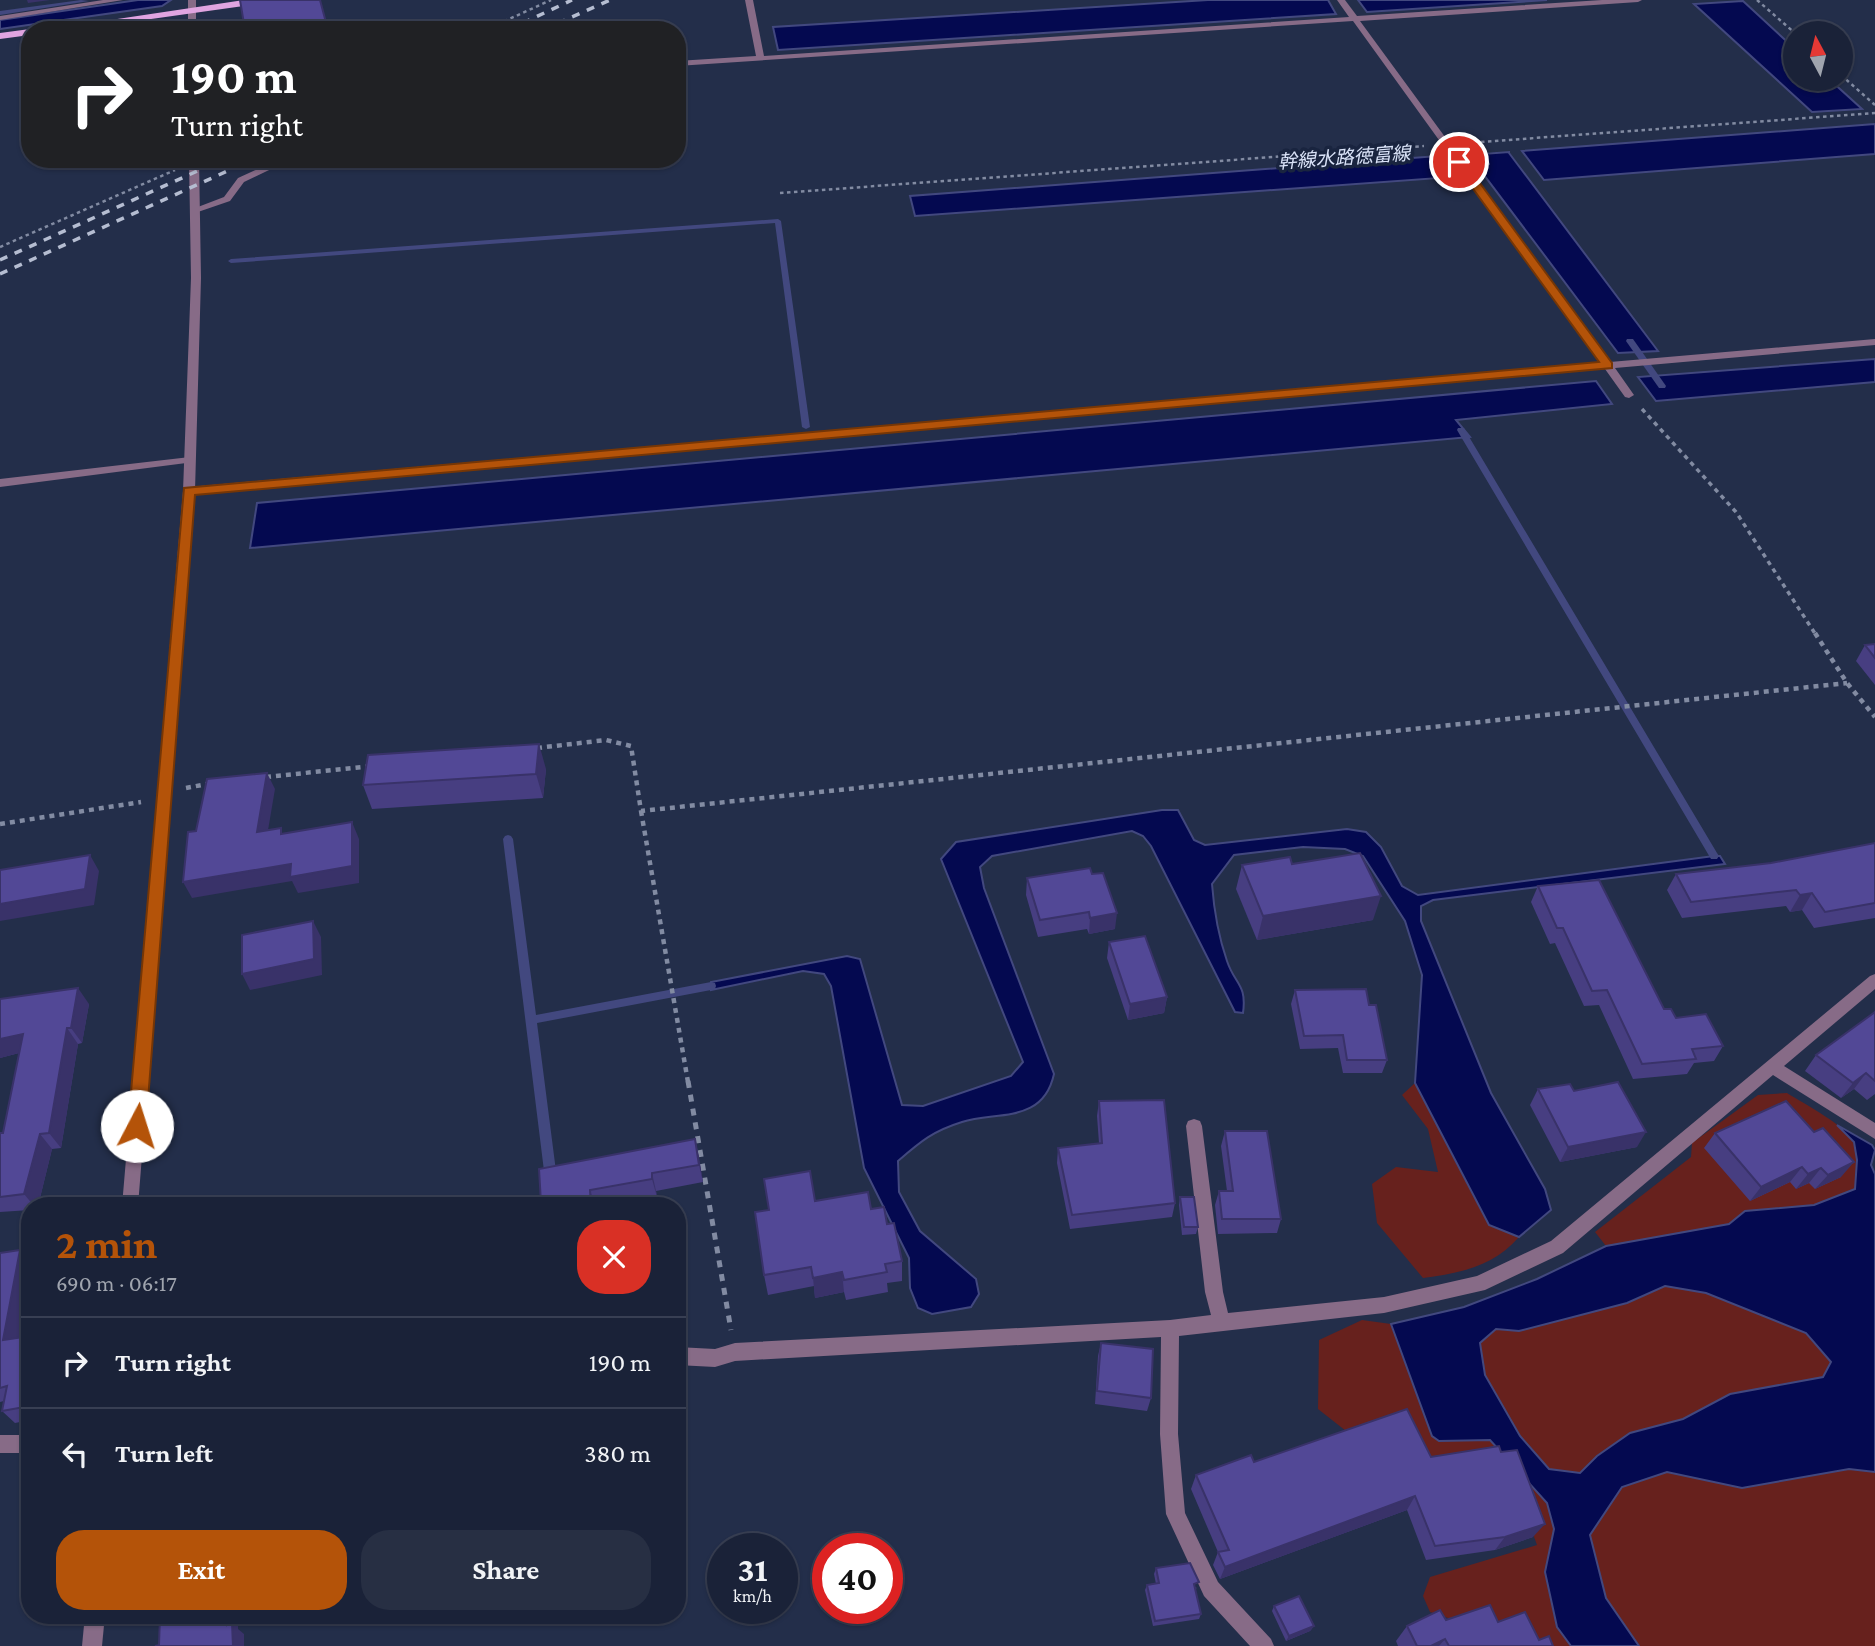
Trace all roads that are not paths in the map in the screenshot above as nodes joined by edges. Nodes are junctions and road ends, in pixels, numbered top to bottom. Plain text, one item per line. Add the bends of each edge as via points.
1 (119, 0) edge
2 (265, 0) edge
3 (749, 0) edge
4 (1638, 0) edge
5 (1343, 2) edge
6 (192, 4) edge
7 (0, 18) edge
8 (1355, 19) junction
9 (98, 21) edge
10 (21, 33) edge
11 (0, 36) edge
12 (760, 58) junction
13 (686, 63) edge
14 (194, 168) edge
15 (268, 168) edge
16 (195, 210) junction
17 (1875, 342) edge
18 (1608, 365) junction
19 (1629, 395) road end
20 (190, 460) junction
21 (0, 483) edge
22 (189, 491) junction
23 (1875, 980) edge
24 (1773, 1067) junction
25 (1195, 1126) dead end
26 (1875, 1132) edge
27 (131, 1197) edge
28 (1222, 1321) junction
29 (1170, 1328) junction
30 (686, 1356) edge
31 (0, 1444) edge
32 (21, 1444) edge
33 (94, 1624) edge
34 (92, 1646) edge
35 (1264, 1646) edge

1 - 7 street
2 - 6 main road
3 - 12 street
4 - 8 street
5 - 8 street
6 - 9 main road
8 - 12 street
8 - 18 street
10 - 11 main road
12 - 13 street
14 - 16 street
15 - 16 street via 241,180 227,199
16 - 20 street
17 - 18 street
18 - 19 street
18 - 22 street
20 - 21 street
20 - 22 street
22 - 27 street
23 - 24 street
24 - 26 street
24 - 28 street via 1557,1247 1479,1284 1384,1305
25 - 28 street via 1214,1292
28 - 29 street
29 - 30 street
29 - 35 street via 1176,1514 1211,1589
31 - 32 street
33 - 34 street

